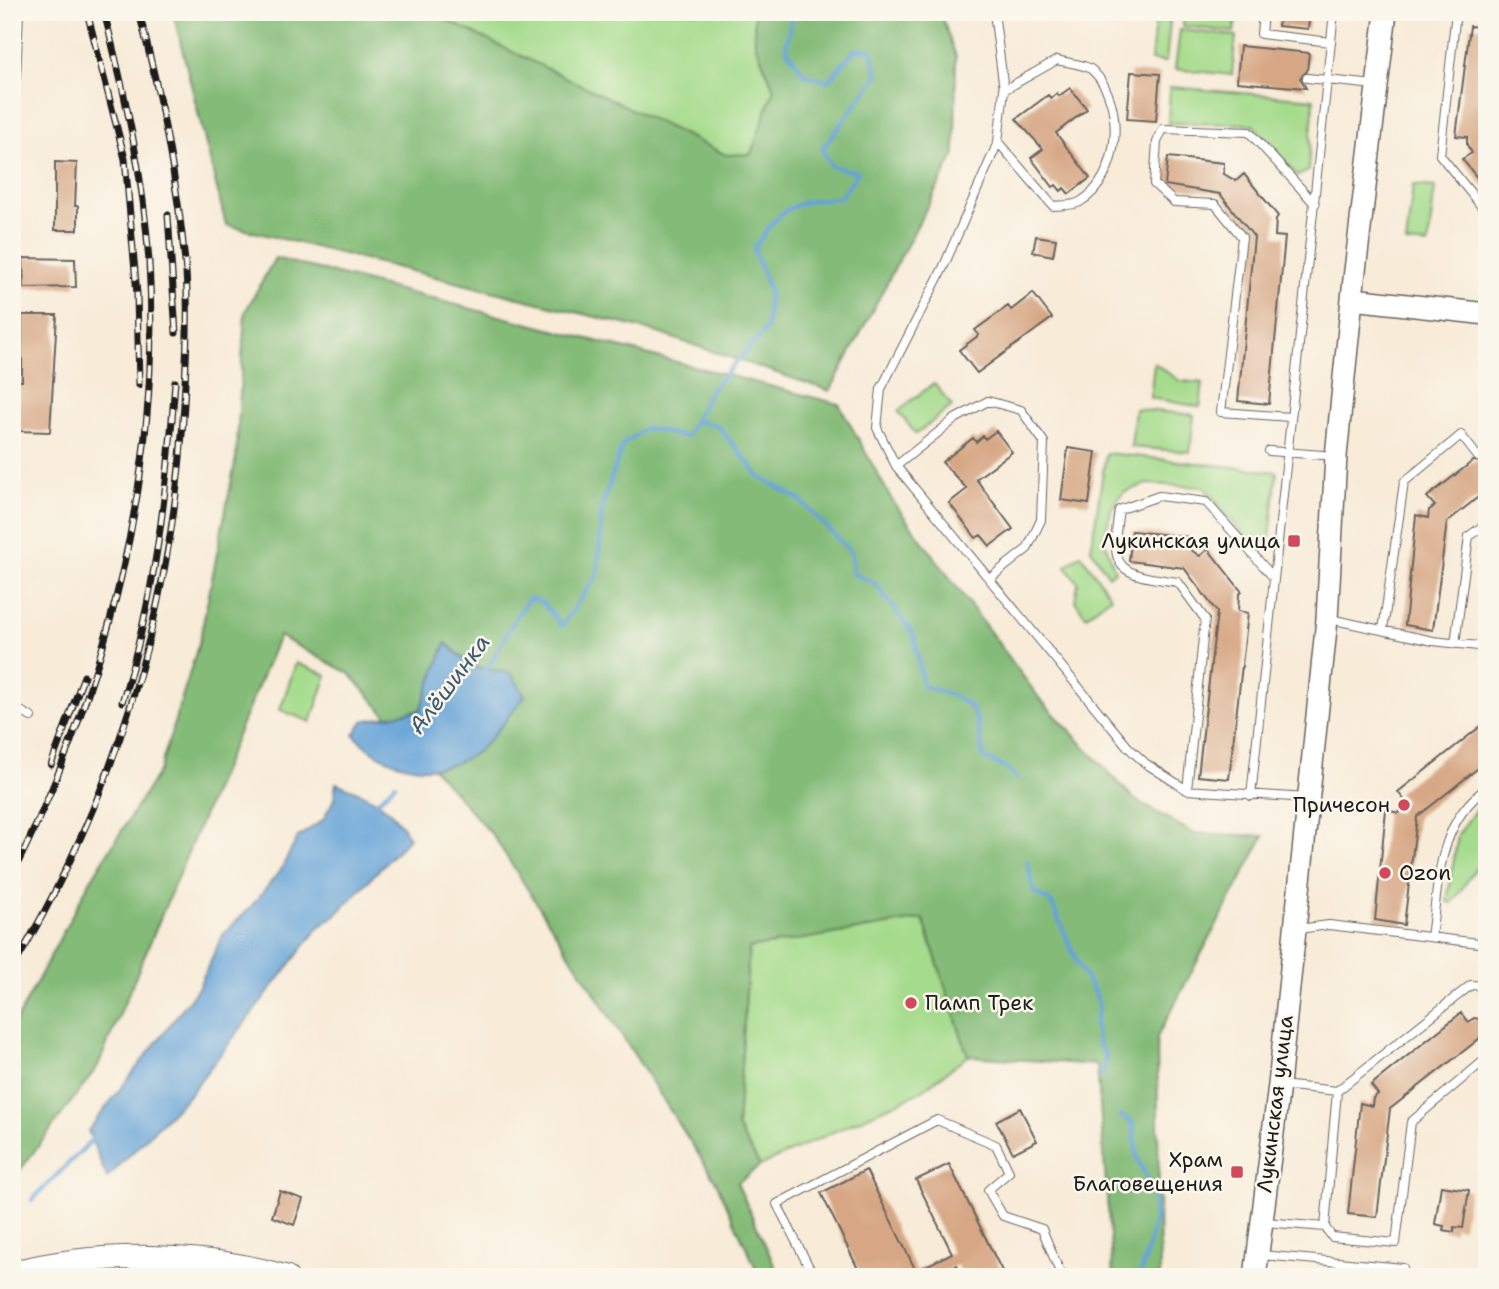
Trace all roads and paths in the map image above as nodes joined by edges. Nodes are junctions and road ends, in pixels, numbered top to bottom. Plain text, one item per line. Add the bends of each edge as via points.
1 (15, 12) edge
2 (994, 12) edge
3 (1263, 12) edge
4 (1334, 12) edge
5 (1385, 12) edge
6 (1456, 12) edge
7 (1331, 42) junction
8 (12, 78) edge
9 (1307, 78) dead end
10 (1327, 80) junction
11 (1378, 86) junction
12 (1004, 90) junction
13 (998, 142) junction
14 (1315, 204) junction
15 (1487, 204) edge
16 (1353, 299) junction
17 (1487, 314) edge
18 (1290, 417) junction
19 (1269, 452) dead end
20 (1287, 454) junction
21 (1336, 456) junction
22 (1478, 457) dead end
23 (897, 466) junction
24 (1487, 523) edge
25 (1274, 578) junction
26 (989, 579) junction
27 (1327, 619) junction
28 (1383, 630) junction
29 (1455, 644) junction
30 (1487, 647) edge
31 (12, 706) edge
32 (31, 717) dead end
33 (1487, 788) edge
34 (1187, 790) junction
35 (1251, 796) junction
36 (1308, 798) junction
37 (1295, 929) junction
38 (1431, 937) junction
39 (1487, 943) edge
40 (1487, 986) edge
41 (1487, 1058) edge
42 (1279, 1085) junction
43 (1337, 1091) junction
44 (1261, 1221) junction
45 (1325, 1227) junction
46 (1258, 1254) junction
47 (1403, 1268) dead end
48 (12, 1273) edge
49 (286, 1277) edge
50 (814, 1277) edge
51 (1062, 1277) edge
52 (1255, 1277) edge

1 - 8 street
2 - 12 lane
3 - 7 lane via 1261,34
4 - 7 lane
5 - 11 street, Лукинская улица
6 - 15 lane via 1440,155 1482,207
7 - 10 lane
9 - 10 lane
10 - 11 lane
10 - 14 lane
11 - 16 street, Лукинская улица
12 - 13 lane
12 - 13 lane via 1057,60 1091,68 1111,94 1110,160 1103,182 1079,203 1053,206
13 - 23 lane via 943,268 881,389 877,428
14 - 18 lane
14 - 18 lane via 1249,132 1163,130 1157,142 1154,184 1174,202 1215,204 1242,237 1222,412
16 - 17 street
16 - 21 street, Лукинская улица
18 - 20 lane
19 - 20 lane
20 - 21 lane
20 - 25 lane
21 - 27 street, Лукинская улица
22 - 28 lane via 1461,435 1404,482
23 - 26 lane
23 - 26 lane via 955,419 988,401 1021,410 1044,442 1041,520 1027,549
24 - 29 lane via 1469,536
25 - 34 lane via 1206,502 1159,496 1119,510 1113,548 1122,568 1138,577 1178,582 1205,619
25 - 35 lane
26 - 34 lane via 1128,747
27 - 28 lane
27 - 36 street, Лукинская улица
28 - 29 lane
29 - 30 lane
31 - 32 lane
33 - 38 lane via 1458,815 1445,841
34 - 35 lane
35 - 36 lane
36 - 37 street, Лукинская улица
37 - 38 lane via 1329,925
37 - 42 street, Лукинская улица
38 - 39 lane
40 - 43 lane via 1471,985
41 - 45 lane via 1411,1122 1396,1243 1332,1237
42 - 43 lane
42 - 44 street, Лукинская улица
43 - 45 lane
44 - 45 lane
44 - 46 street, Лукинская улица
46 - 47 lane
46 - 52 street, Лукинская улица
48 - 49 main road via 91,1257 226,1265
50 - 51 lane via 777,1204 937,1120 996,1144 1009,1172 988,1190 1003,1216 1042,1229

